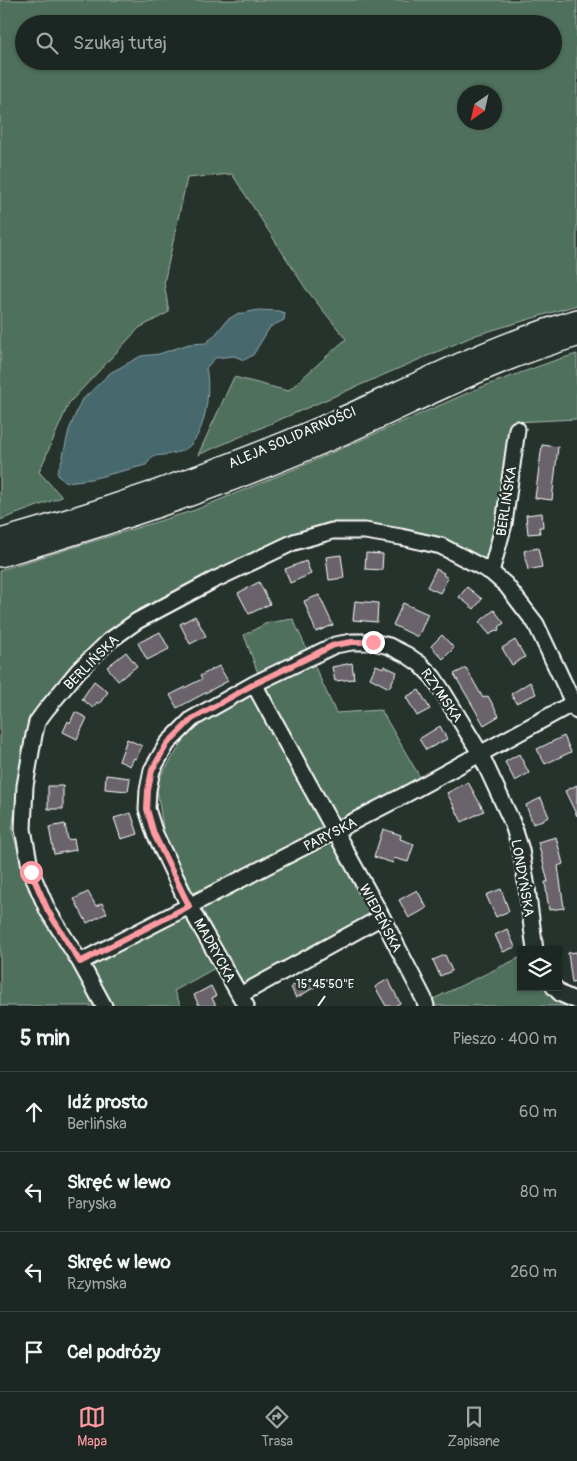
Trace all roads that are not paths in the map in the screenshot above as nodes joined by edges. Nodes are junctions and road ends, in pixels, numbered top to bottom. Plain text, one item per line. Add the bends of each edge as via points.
1 (577, 319) edge
2 (577, 337) edge
3 (517, 429) dead end
4 (0, 539) edge
5 (0, 557) edge
6 (491, 572) junction
7 (254, 684) junction
8 (576, 705) edge
9 (480, 753) junction
10 (334, 831) junction
11 (189, 906) junction
12 (382, 917) junction
13 (534, 946) edge
14 (80, 962) junction
15 (558, 991) edge
16 (243, 1000) edge
17 (577, 1001) edge
18 (104, 1006) edge
19 (426, 1006) edge

1 - 4 main road, ALEJA SOLIDARNOŚCI via 494,348 322,426 205,473
2 - 5 main road, ALEJA SOLIDARNOŚCI via 481,372 329,441 212,489 108,525
3 - 6 street, BERLIŃSKA via 504,524
6 - 8 street, BERLIŃSKA via 510,590 536,624
6 - 14 street, BERLIŃSKA via 441,546 365,531 332,531 294,542 212,581 137,621 109,641 78,671 37,722 24,786 22,829 31,872 48,911
7 - 9 street, RZYMSKA via 334,645 373,642 389,646 407,654 432,677
7 - 10 street
7 - 11 street, RZYMSKA via 192,719 167,744 152,770 147,809 154,834
8 - 9 street, PARYSKA
9 - 10 street, PARYSKA
9 - 13 street, LONDYŃSKA via 512,822 520,850
10 - 11 street, PARYSKA
10 - 12 street, WIEDEŃSKA
11 - 14 street, PARYSKA
11 - 16 street, MADRYCKA
12 - 16 street, MADRYCKA
12 - 19 street, WIEDEŃSKA
14 - 18 street, BERLIŃSKA
15 - 17 street

